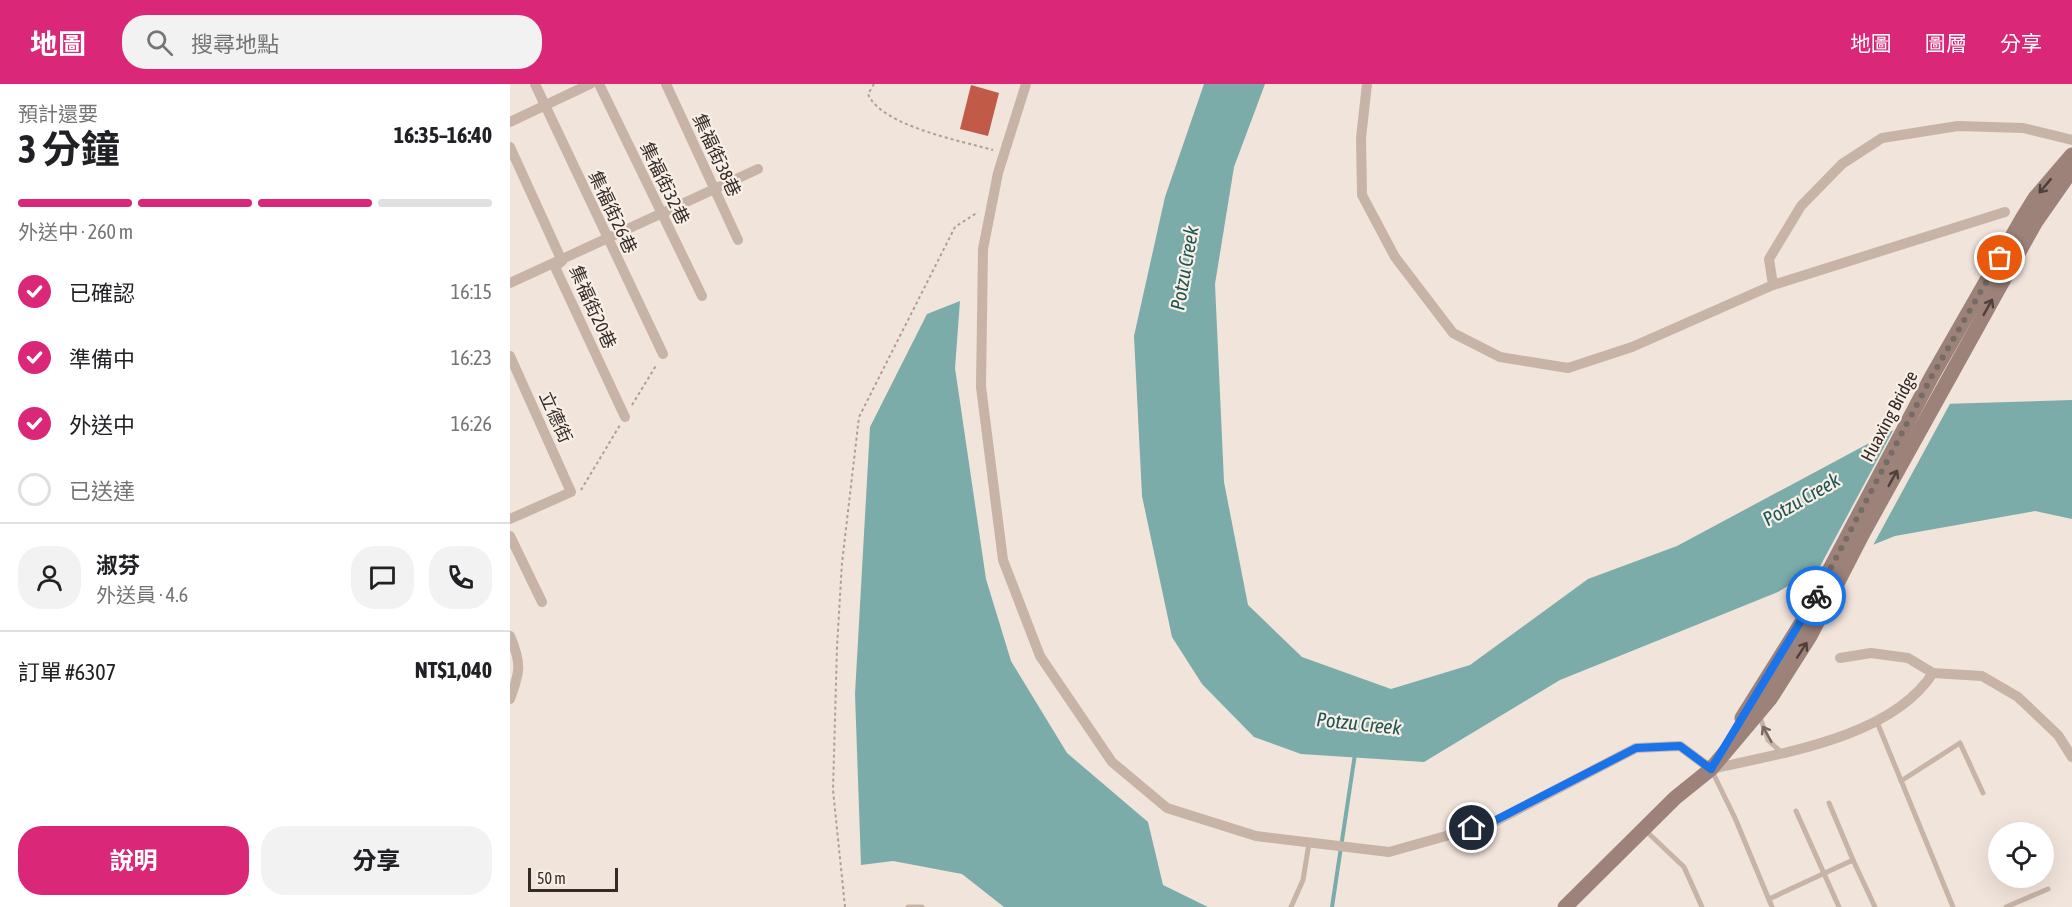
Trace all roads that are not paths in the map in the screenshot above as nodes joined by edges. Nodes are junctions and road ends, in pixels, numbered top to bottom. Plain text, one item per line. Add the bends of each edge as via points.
1 (535, 84) edge
2 (590, 84) edge
3 (599, 84) edge
4 (666, 84) edge
5 (1026, 84) edge
6 (1367, 84) edge
7 (545, 105) junction
8 (510, 122) edge
9 (2072, 140) edge
10 (510, 147) edge
11 (2072, 155) edge
12 (758, 169) dead end
13 (2072, 170) edge
14 (714, 189) junction
15 (2005, 212) dead end
16 (662, 214) junction
17 (2029, 221) junction
18 (607, 238) junction
19 (738, 240) dead end
20 (562, 261) junction
21 (510, 284) edge
22 (1773, 285) junction
23 (702, 296) dead end
24 (663, 354) road end
25 (510, 356) edge
26 (625, 417) road end
27 (510, 519) edge
28 (510, 536) edge
29 (542, 602) dead end
30 (510, 636) edge
31 (1840, 658) dead end
32 (1933, 673) junction
33 (1763, 697) junction
34 (510, 699) edge
35 (1758, 711) junction
36 (1877, 722) junction
37 (1782, 753) junction
38 (2072, 756) edge
39 (1711, 769) junction
40 (1901, 781) junction
41 (1983, 793) dead end
42 (1829, 803) dead end
43 (1796, 811) dead end
44 (1644, 829) junction
45 (1309, 843) junction
46 (1853, 860) junction
47 (1824, 874) junction
48 (2048, 889) dead end
49 (1769, 899) junction
50 (2023, 900) junction
51 (908, 907) edge
52 (922, 907) edge
53 (1291, 907) edge
54 (1565, 907) edge
55 (1702, 907) edge
56 (1772, 907) edge
57 (1839, 907) edge
58 (1875, 907) edge
59 (1953, 907) edge
60 (2006, 907) edge
61 (2026, 907) edge

1 - 7 street, 集福街26巷
2 - 7 street
3 - 16 street, 集福街32巷
4 - 14 street, 集福街38巷
5 - 45 street via 992,202 983,249 981,387 1004,560 1040,656 1112,762 1167,808 1256,836
6 - 22 street via 1361,138 1362,195 1395,257 1453,333 1500,357 1568,368 1632,347
7 - 8 street
7 - 18 street, 集福街26巷
9 - 22 street via 2023,128 1958,126 1882,138 1842,164 1801,206 1769,259
10 - 20 street, 集福街20巷
11 -> 17 street via 2035,198
12 - 14 street
13 - 17 street
14 - 16 street
14 - 19 street, 集福街38巷
15 - 22 street
16 - 18 street
16 - 23 street, 集福街32巷
17 - 33 street, Huaxing Bridge via 1932,376
18 - 20 street
18 - 24 street, 集福街26巷
20 - 21 street
20 - 26 street, 集福街20巷 via 555,267
25 - 27 street, 立德街 via 571,492
28 - 29 street
30 - 34 street via 520,668
31 - 32 street via 1871,653 1908,658
32 - 36 street via 1916,693
32 - 38 street via 1982,676 2018,697 2058,735
33 - 35 street
33 - 39 street
37 -> 35 lane via 1768,740
35 - 39 street
36 - 37 street
36 - 40 lane
37 - 39 street
39 - 44 street
39 - 45 street via 1680,746 1636,748 1492,822 1389,852
39 - 49 lane
40 - 41 lane via 1960,743
40 - 59 lane
42 - 46 lane
43 - 47 lane
44 - 54 street
44 - 55 lane via 1684,867
45 - 53 lane via 1303,880
46 - 47 lane
46 - 58 lane
47 - 49 lane
47 - 57 lane
48 - 50 lane
49 - 56 lane
50 - 60 lane
50 - 61 lane
51 - 52 lane

